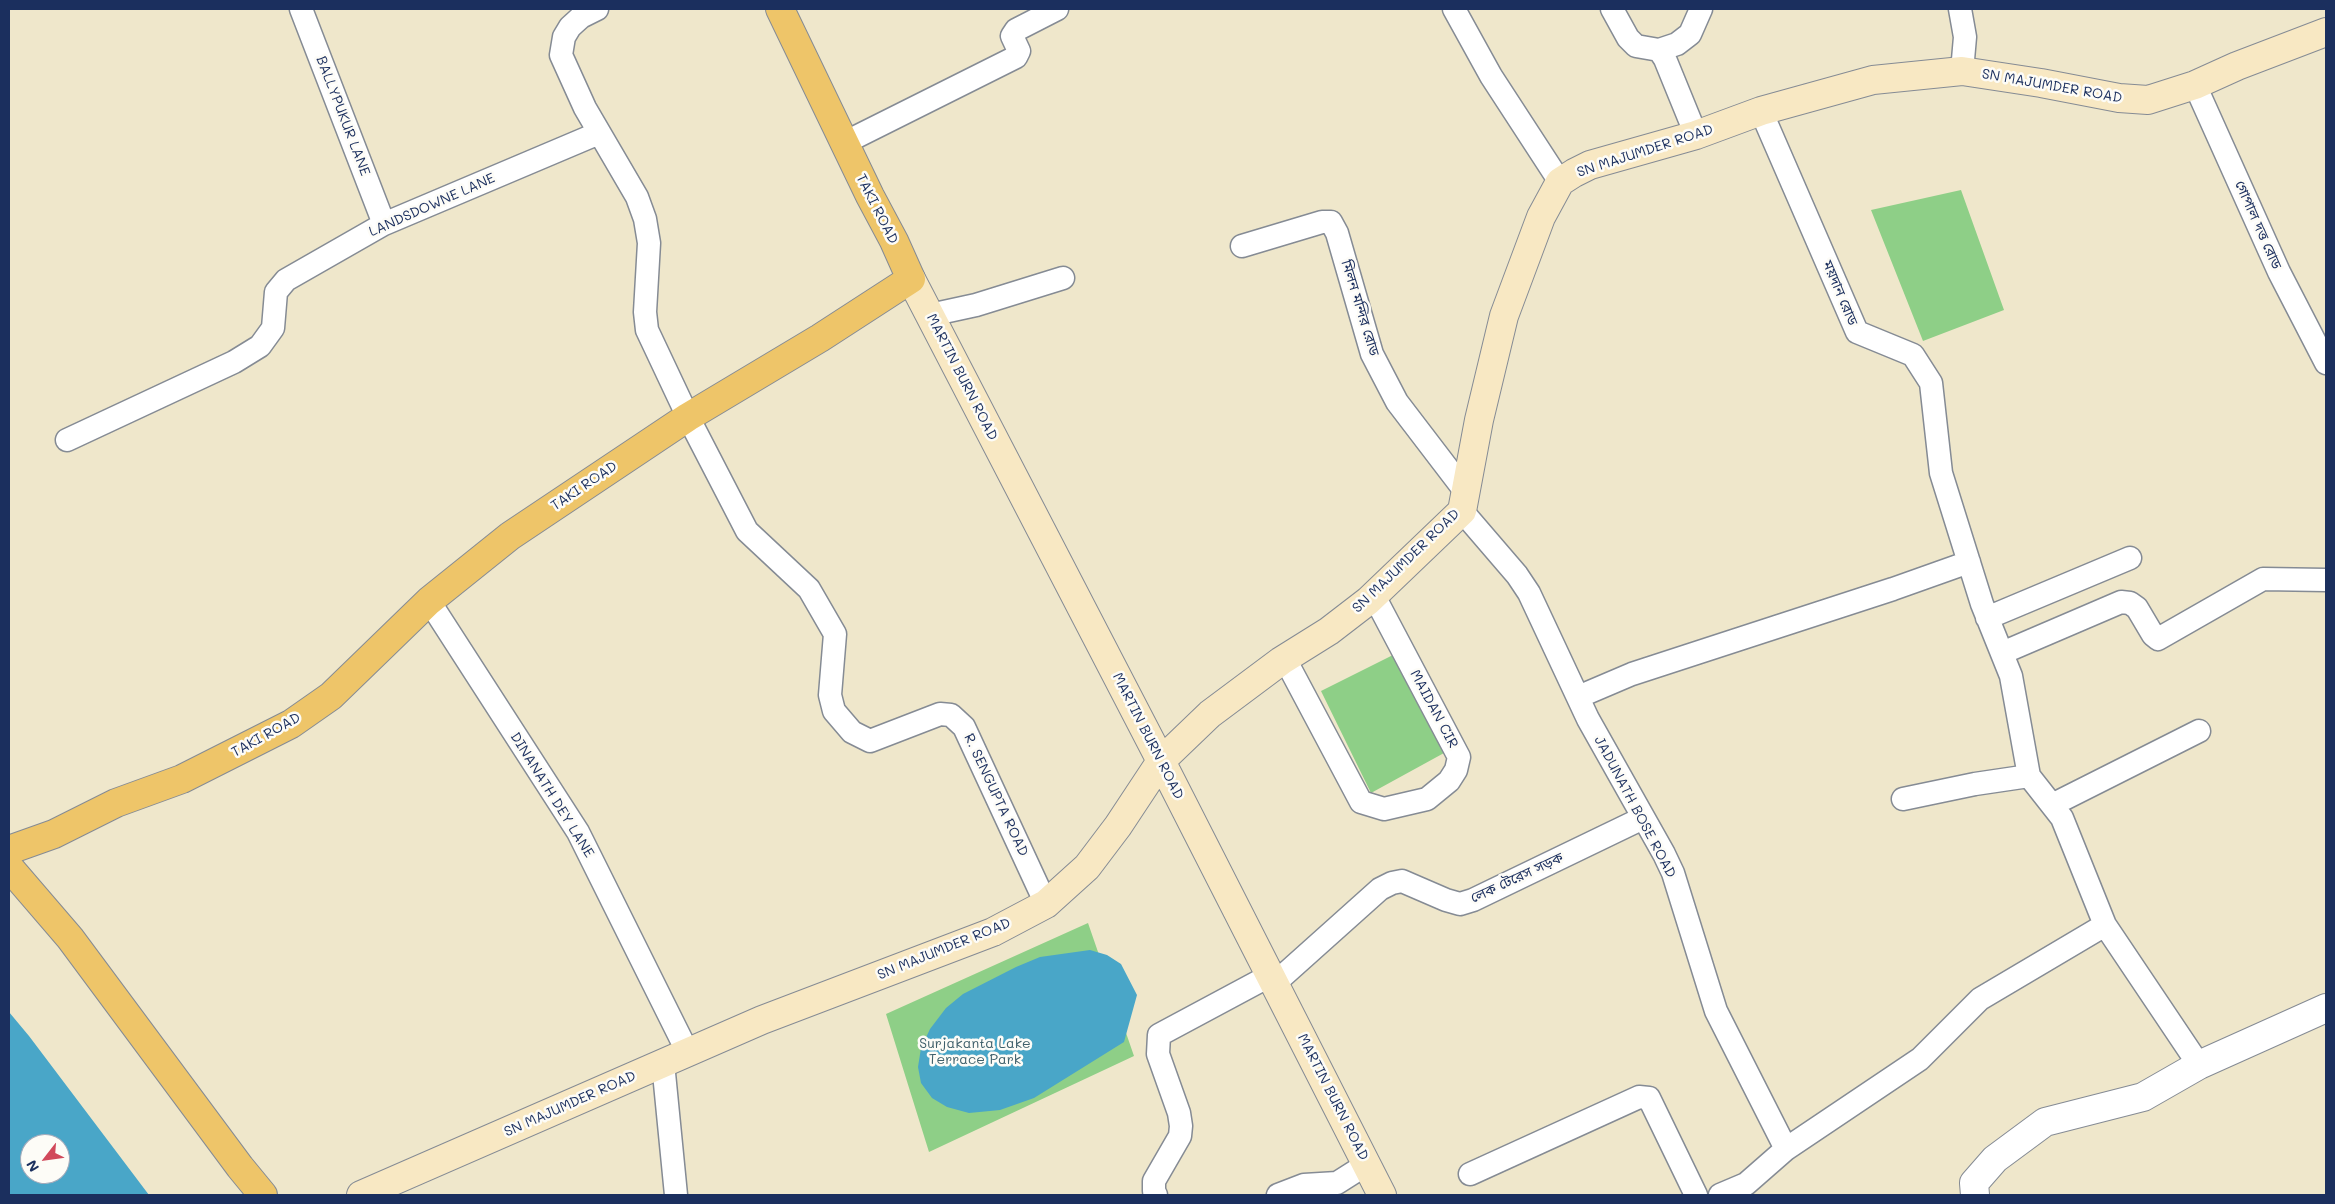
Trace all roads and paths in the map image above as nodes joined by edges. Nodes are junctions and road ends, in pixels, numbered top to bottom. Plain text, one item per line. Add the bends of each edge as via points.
1 (302, 9) edge
2 (597, 9) edge
3 (780, 9) edge
4 (1057, 9) edge
5 (1454, 9) edge
6 (1612, 9) edge
7 (1701, 9) edge
8 (1960, 9) edge
9 (2326, 32) edge
10 (1659, 50) junction
11 (1962, 71) junction
12 (2195, 85) junction
13 (1761, 111) junction
14 (600, 133) junction
15 (1696, 135) junction
16 (844, 143) junction
17 (1560, 182) junction
18 (384, 224) junction
19 (1242, 246) dead end
20 (1063, 278) dead end
21 (911, 279) junction
22 (930, 316) junction
23 (2325, 358) edge
24 (688, 417) junction
25 (67, 440) dead end
26 (1463, 501) junction
27 (2130, 558) dead end
28 (1968, 562) junction
29 (2326, 580) edge
30 (1374, 596) junction
31 (429, 601) junction
32 (1987, 618) junction
33 (2002, 653) junction
34 (1285, 659) junction
35 (1578, 697) junction
36 (2199, 731) dead end
37 (1161, 761) junction
38 (2029, 776) junction
39 (1903, 799) dead end
40 (2052, 805) junction
41 (1644, 818) junction
42 (9, 850) edge
43 (9, 867) edge
44 (1046, 904) junction
45 (2105, 925) junction
46 (1273, 979) junction
47 (2326, 1008) edge
48 (687, 1051) junction
49 (663, 1063) junction
50 (2199, 1065) junction
51 (1786, 1148) junction
52 (1367, 1164) junction
53 (1470, 1174) dead end
54 (263, 1195) edge
55 (361, 1195) edge
56 (676, 1195) edge
57 (1156, 1195) edge
58 (1278, 1195) edge
59 (1382, 1195) edge
60 (1696, 1195) edge
61 (1720, 1195) edge
62 (1975, 1195) edge

1 - 18 street, BALLYPUKUR LANE
2 - 14 street, R. SENGUPTA ROAD via 570,27 564,37 561,55
3 - 16 main road, TAKI ROAD
4 - 16 street via 1016,30 1012,36 1019,51 1016,57
5 - 17 street via 1491,76
6 - 10 street via 1636,46
7 - 10 street via 1690,34 1677,44
8 - 11 street via 1965,37
9 - 12 main road, SN MAJUMDER ROAD
10 - 15 street
11 - 12 main road, SN MAJUMDER ROAD via 2148,100
11 - 13 main road, SN MAJUMDER ROAD via 1873,80
12 - 23 street, গোপাল দত্ত রোড via 2280,272
13 - 15 main road, SN MAJUMDER ROAD
13 - 28 street, ময়দান রোড via 1857,332 1913,355 1931,383 1941,473
14 - 18 street, LANDSDOWNE LANE
14 - 24 street, R. SENGUPTA ROAD via 637,197 645,220 649,243 647,330
15 - 17 main road, SN MAJUMDER ROAD via 1590,165
16 - 21 main road, TAKI ROAD
17 - 26 main road, SN MAJUMDER ROAD via 1530,242 1499,333
18 - 25 street, LANDSDOWNE LANE via 286,280 276,292 273,328 260,346 234,362
19 - 26 street, মিলন মন্দির রোড via 1322,222 1332,222 1372,354 1397,402
20 - 22 street
21 - 22 main road, MARTIN BURN ROAD
21 - 24 main road, TAKI ROAD via 828,334
22 - 37 main road, MARTIN BURN ROAD
24 - 31 main road, TAKI ROAD via 510,536
24 - 44 street, R. SENGUPTA ROAD via 747,531 809,589 836,634 830,695 834,711 852,732 870,741 940,714 951,715 964,727
26 - 30 main road, SN MAJUMDER ROAD
26 - 35 street, JADUNATH BOSE ROAD via 1529,593
27 - 32 street
28 - 32 street, ময়দান রোড
28 - 35 street via 1632,674
29 - 33 street via 2263,579 2158,639 2152,635 2137,608 2121,602
30 - 34 main road, SN MAJUMDER ROAD
30 - 34 street, MAIDAN CIR via 1459,757 1449,781 1427,800 1384,809 1361,802
31 - 42 main road, TAKI ROAD via 331,696 291,724 182,779 116,803 54,834
31 - 48 street, DINANATH DEY LANE via 578,832
32 - 33 street, ময়দান রোড
33 - 38 street, ময়দান রোড via 2011,676
34 - 37 main road, SN MAJUMDER ROAD via 1210,714
35 - 41 street, JADUNATH BOSE ROAD
36 - 40 street
37 - 44 main road, SN MAJUMDER ROAD via 1087,866
37 - 46 main road, MARTIN BURN ROAD
38 - 39 street
38 - 40 street
40 - 45 street via 2062,818
41 - 46 street, লেক টেরেস সড়ক via 1460,904 1402,881 1392,883 1380,889
41 - 51 street, JADUNATH BOSE ROAD via 1673,873 1716,1011
43 - 54 main road via 70,938
44 - 48 main road, SN MAJUMDER ROAD via 993,932
45 - 50 street
45 - 51 street via 1980,999 1920,1059
46 - 52 main road, MARTIN BURN ROAD
46 - 57 street, লেক টেরেস সড়ক via 1159,1035 1158,1054 1181,1126 1180,1136 1154,1181
47 - 50 street
48 - 49 main road, SN MAJUMDER ROAD
49 - 55 main road, SN MAJUMDER ROAD
49 - 56 street
50 - 62 street via 2142,1098 2045,1122 1995,1159 1974,1182
51 - 61 street via 1746,1184
52 - 58 street via 1337,1183 1304,1185
52 - 59 main road, MARTIN BURN ROAD
53 - 60 street via 1639,1097 1648,1098

